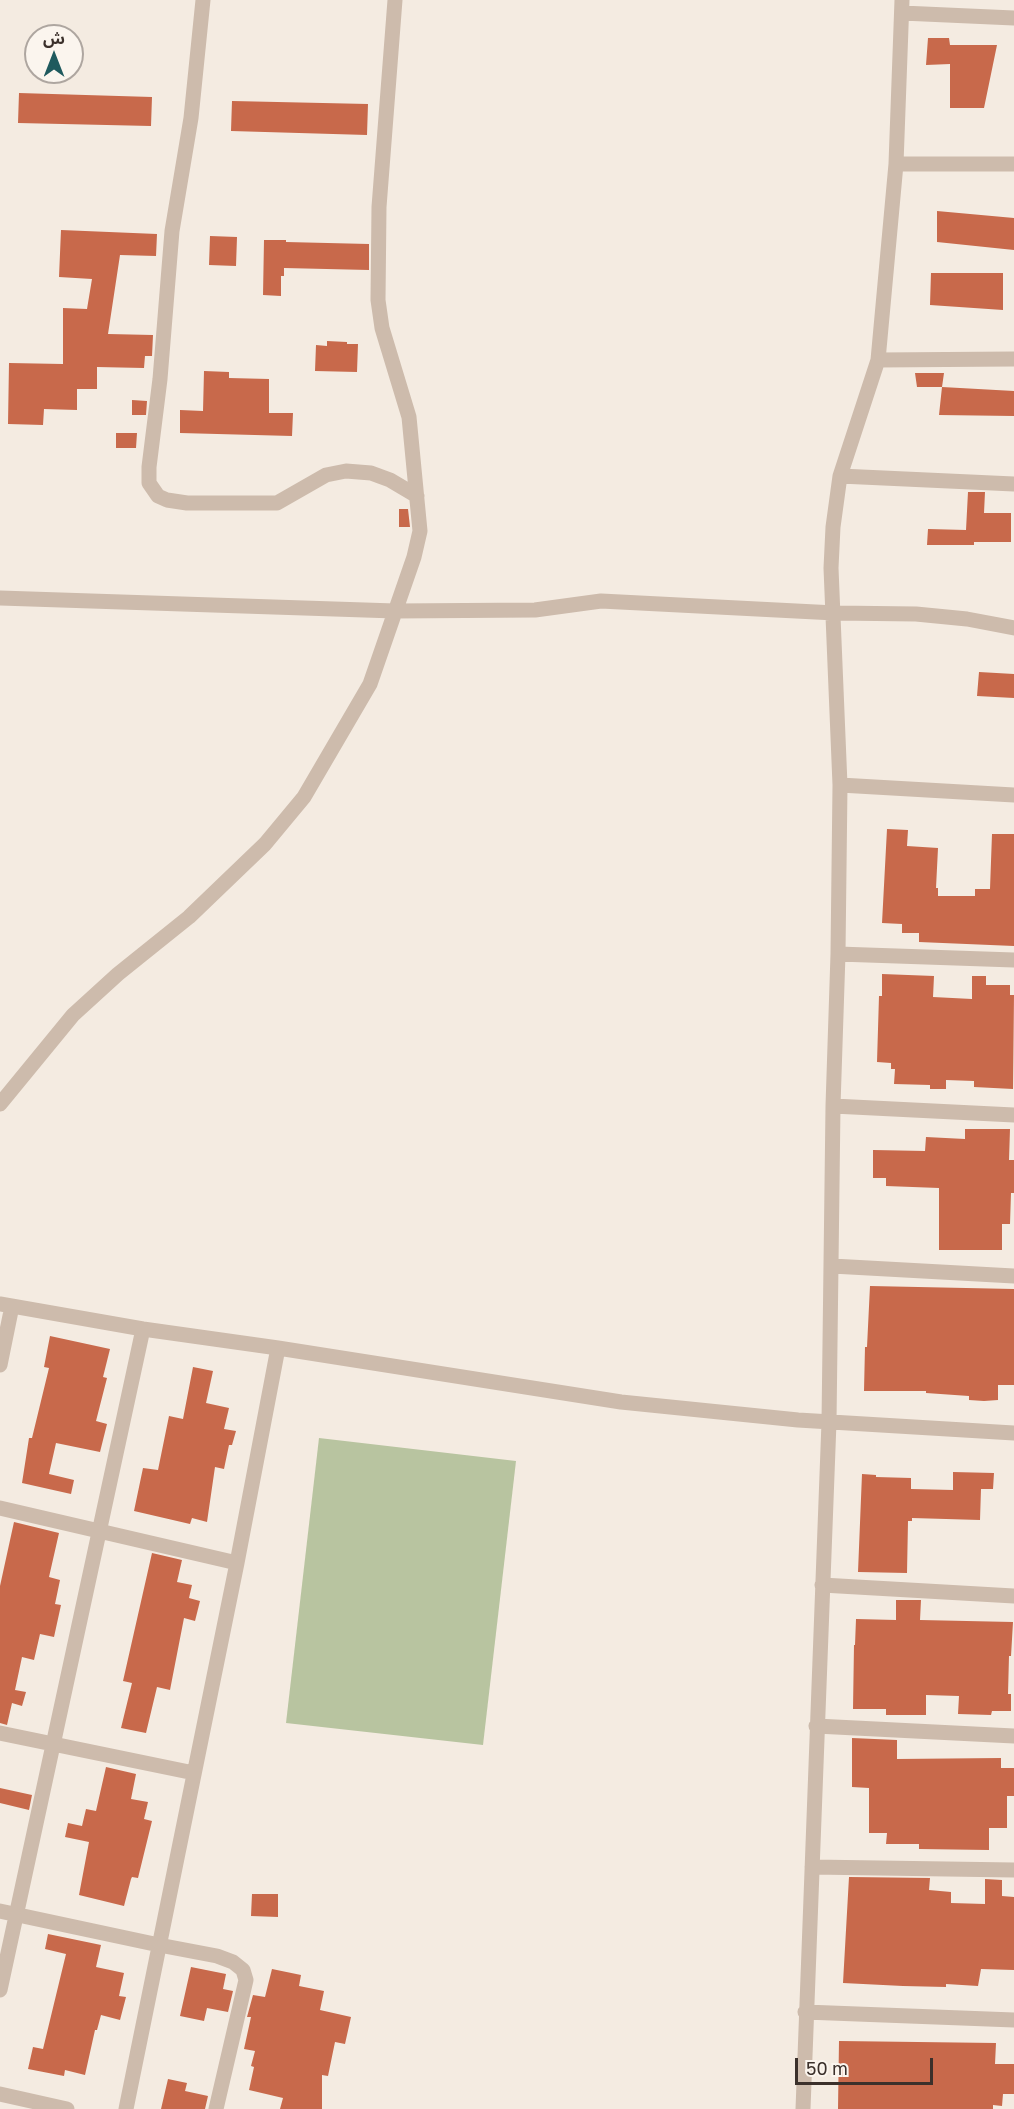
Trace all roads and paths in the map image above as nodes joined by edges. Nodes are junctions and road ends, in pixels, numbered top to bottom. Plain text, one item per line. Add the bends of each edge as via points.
1 (203, 0) edge
2 (394, 0) edge
3 (902, 6) edge
4 (1014, 18) edge
5 (896, 164) junction
6 (1014, 164) edge
7 (1014, 358) edge
8 (878, 360) junction
9 (840, 476) junction
10 (1014, 484) edge
11 (417, 496) junction
12 (0, 598) edge
13 (395, 611) junction
14 (835, 614) junction
15 (1014, 628) edge
16 (840, 785) junction
17 (1014, 795) edge
18 (838, 954) junction
19 (1014, 960) edge
20 (0, 1104) edge
21 (833, 1106) junction
22 (1014, 1115) edge
23 (832, 1266) junction
24 (1014, 1276) edge
25 (6, 1305) edge
26 (143, 1329) junction
27 (278, 1348) junction
28 (0, 1365) edge
29 (829, 1422) junction
30 (1014, 1433) edge
31 (0, 1508) edge
32 (100, 1532) junction
33 (237, 1563) junction
34 (822, 1585) junction
35 (1014, 1596) edge
36 (816, 1726) junction
37 (0, 1733) edge
38 (1014, 1736) edge
39 (52, 1744) junction
40 (194, 1773) junction
41 (812, 1867) junction
42 (1014, 1870) edge
43 (0, 1911) edge
44 (17, 1915) junction
45 (159, 1946) junction
46 (0, 1990) edge
47 (805, 2012) junction
48 (1014, 2020) edge
49 (0, 2094) edge
50 (67, 2109) edge
51 (126, 2109) edge
52 (216, 2109) edge
53 (803, 2109) edge

1 - 11 street via 191,118 172,231 149,483 158,496 167,500 277,503 326,475 346,471 371,473
2 - 11 street via 378,300 382,328 409,417
3 - 4 street
3 - 5 street
5 - 6 street
5 - 8 street
7 - 8 street
8 - 9 street
9 - 10 street
9 - 14 street via 831,568
11 - 13 street via 420,531
12 - 13 street
13 - 14 street via 534,610 601,601
13 - 20 street via 370,684 304,796 265,844 189,917 118,974 74,1016
14 - 15 street via 916,614
14 - 16 street
16 - 17 street
16 - 18 street
18 - 19 street
18 - 21 street
21 - 22 street
21 - 23 street
23 - 24 street
23 - 29 street
25 - 26 street
25 - 28 street
26 - 27 street
26 - 32 street
27 - 29 street via 621,1402
27 - 33 street
29 - 30 street
29 - 34 street
31 - 32 street
32 - 33 street
32 - 39 street
33 - 40 street
34 - 35 street
34 - 36 street
36 - 38 street
36 - 41 street
37 - 39 street
39 - 40 street
39 - 44 street
40 - 45 street
41 - 42 street
41 - 47 street
43 - 44 street
44 - 45 street
44 - 46 street
45 - 51 street
45 - 52 street via 217,1956 243,1970 246,1980
47 - 48 street
47 - 53 street
49 - 50 street

